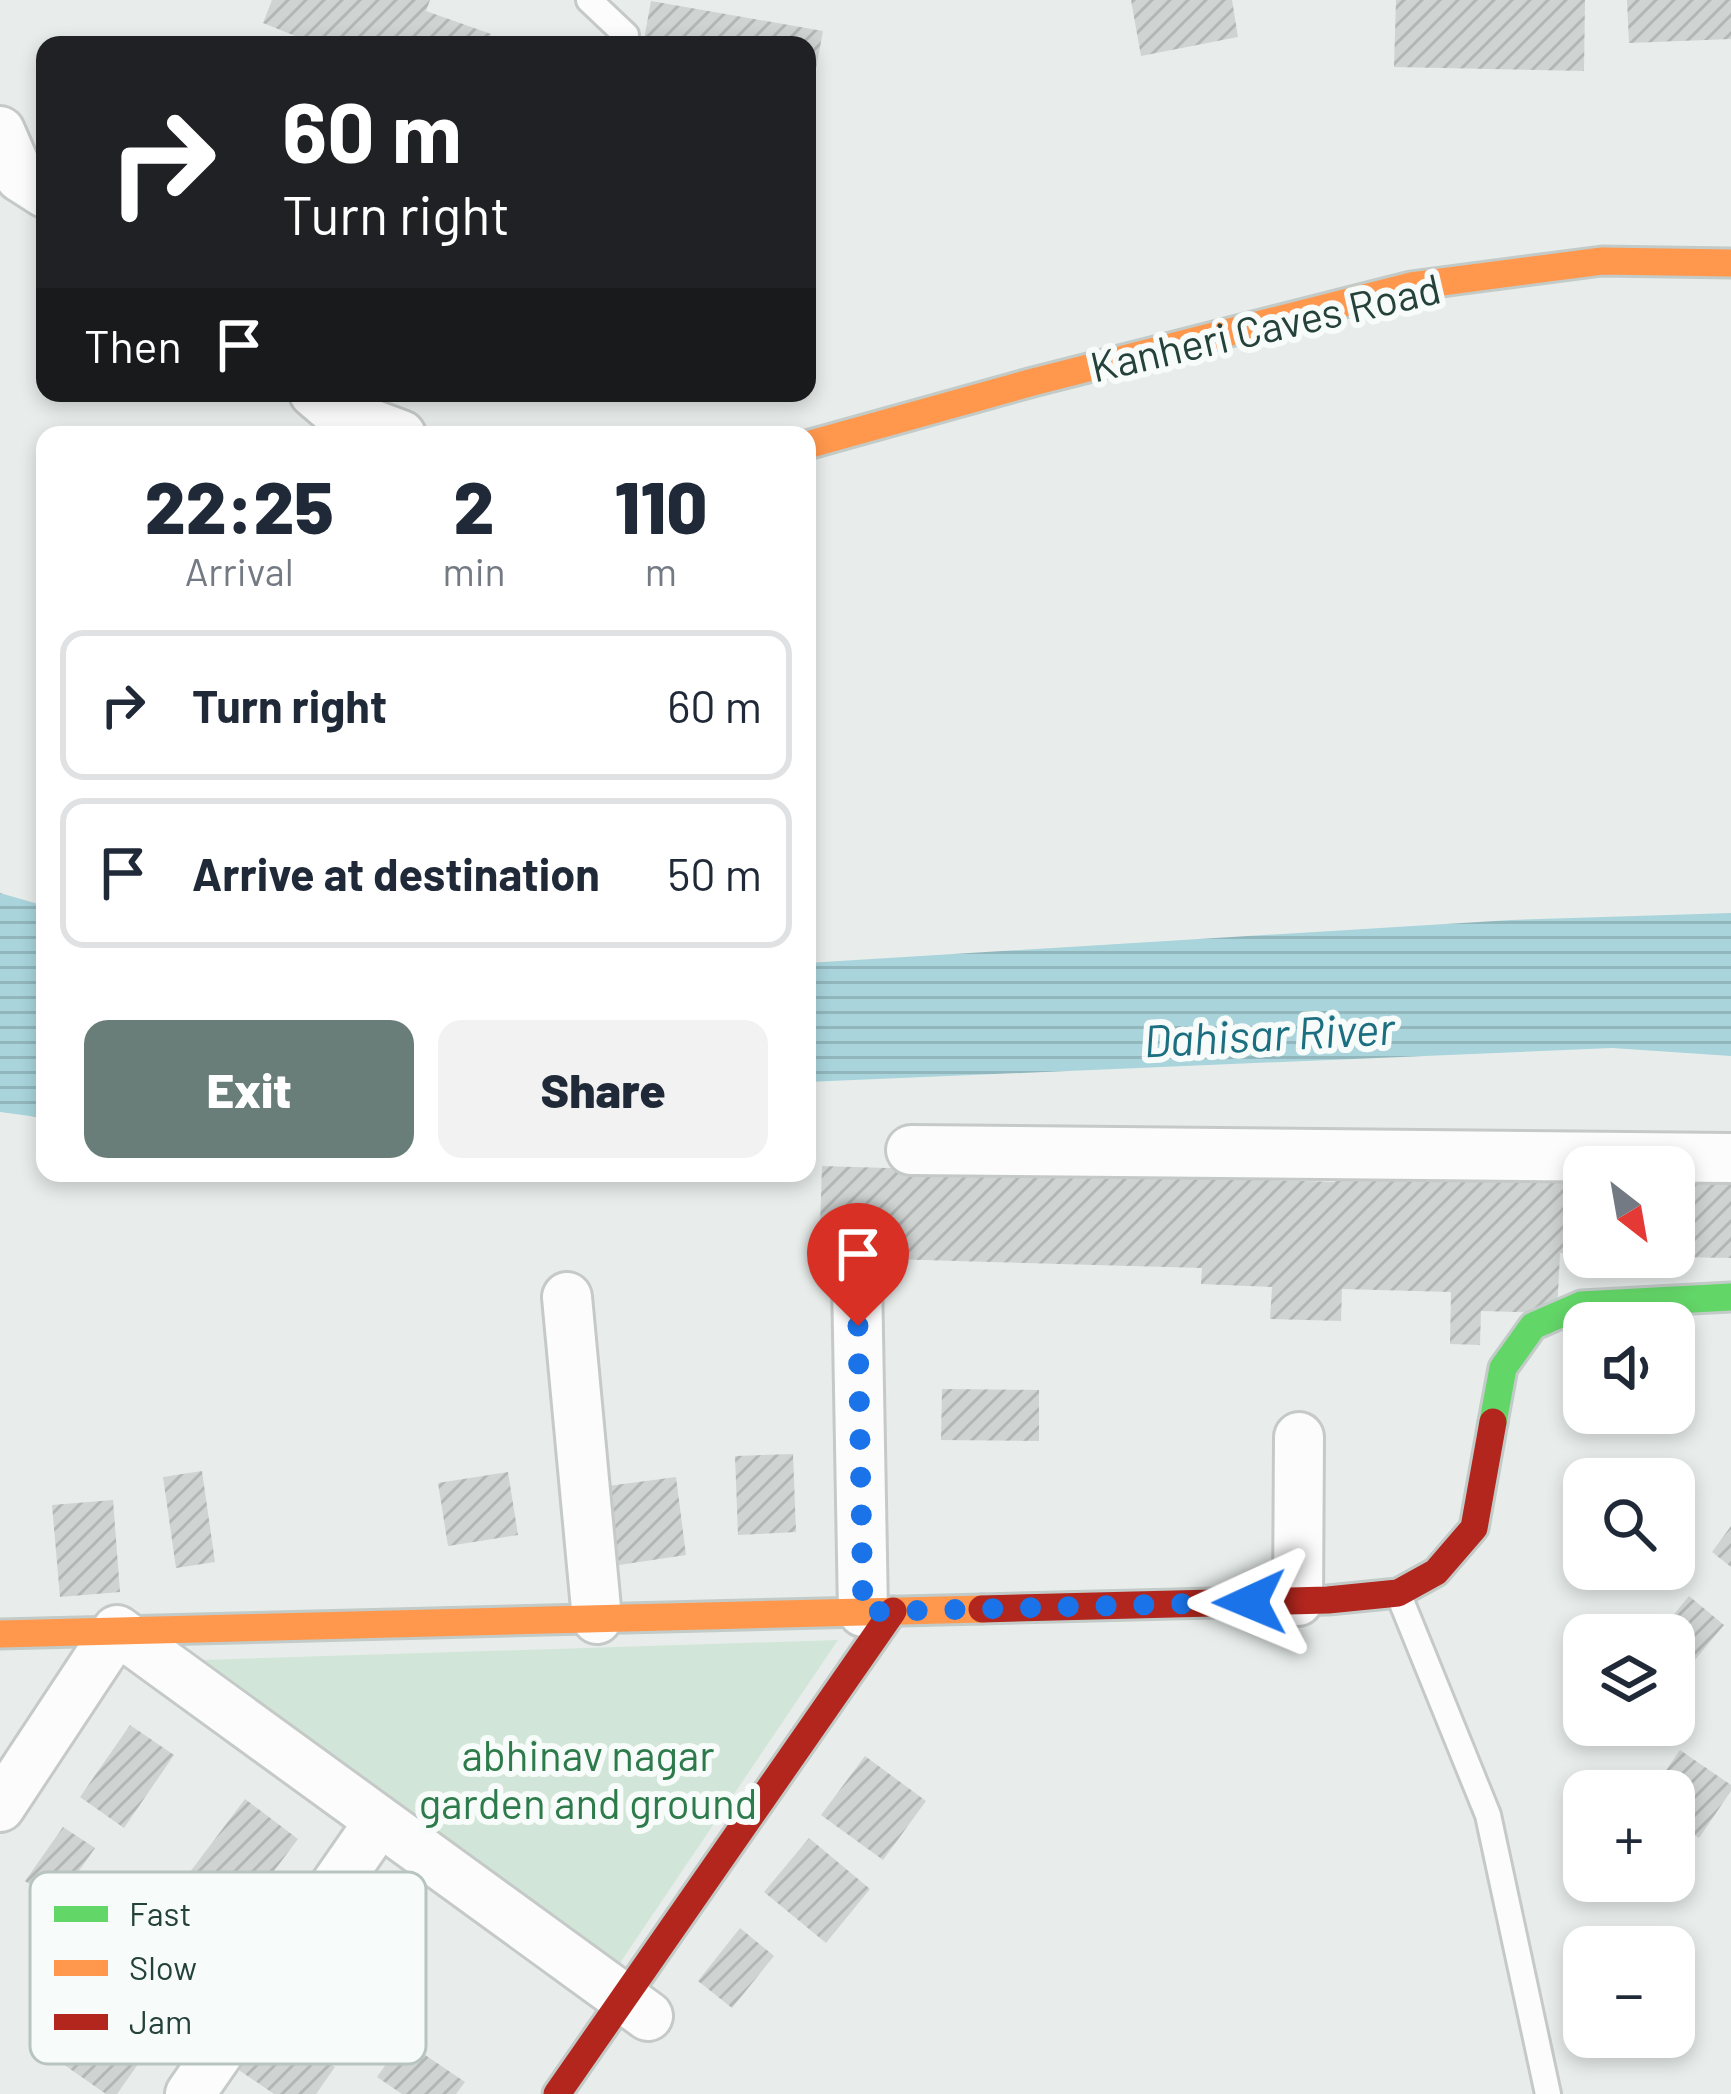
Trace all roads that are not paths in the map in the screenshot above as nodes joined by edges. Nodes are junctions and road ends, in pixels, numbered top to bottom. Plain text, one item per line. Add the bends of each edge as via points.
1 (589, 0) edge
2 (626, 35) dead end
3 (0, 131) edge
4 (36, 188) edge
5 (1731, 263) edge
6 (325, 402) edge
7 (376, 426) edge
8 (816, 442) edge
9 (911, 1150) dead end
10 (1731, 1158) edge
11 (857, 1278) dead end
12 (567, 1297) dead end
13 (1731, 1297) edge
14 (1299, 1437) dead end
15 (1398, 1593) junction
16 (1298, 1601) junction
17 (892, 1611) junction
18 (597, 1618) junction
19 (116, 1630) junction
20 (0, 1634) edge
21 (0, 1808) edge
22 (780, 1819) dead end
23 (379, 1822) junction
24 (344, 1872) edge
25 (641, 2012) junction
26 (211, 2064) edge
27 (190, 2094) edge
28 (557, 2094) edge
29 (1548, 2094) edge

1 - 2 lane
3 - 4 street via 20,177
5 - 8 street, Kanheri Caves Road via 1602,261 1411,286
6 - 7 street
9 - 10 street
11 - 17 street
12 - 18 street
13 - 15 street via 1581,1305 1533,1326 1503,1368 1474,1528 1436,1572
14 - 16 street
15 - 16 street
15 - 29 lane via 1488,1815
16 - 17 street
17 - 18 street
17 - 22 street
17 - 25 street
18 - 19 street
19 - 20 street
19 - 21 street
19 - 23 street
23 - 24 street
23 - 25 street
25 - 28 street
26 - 27 street

